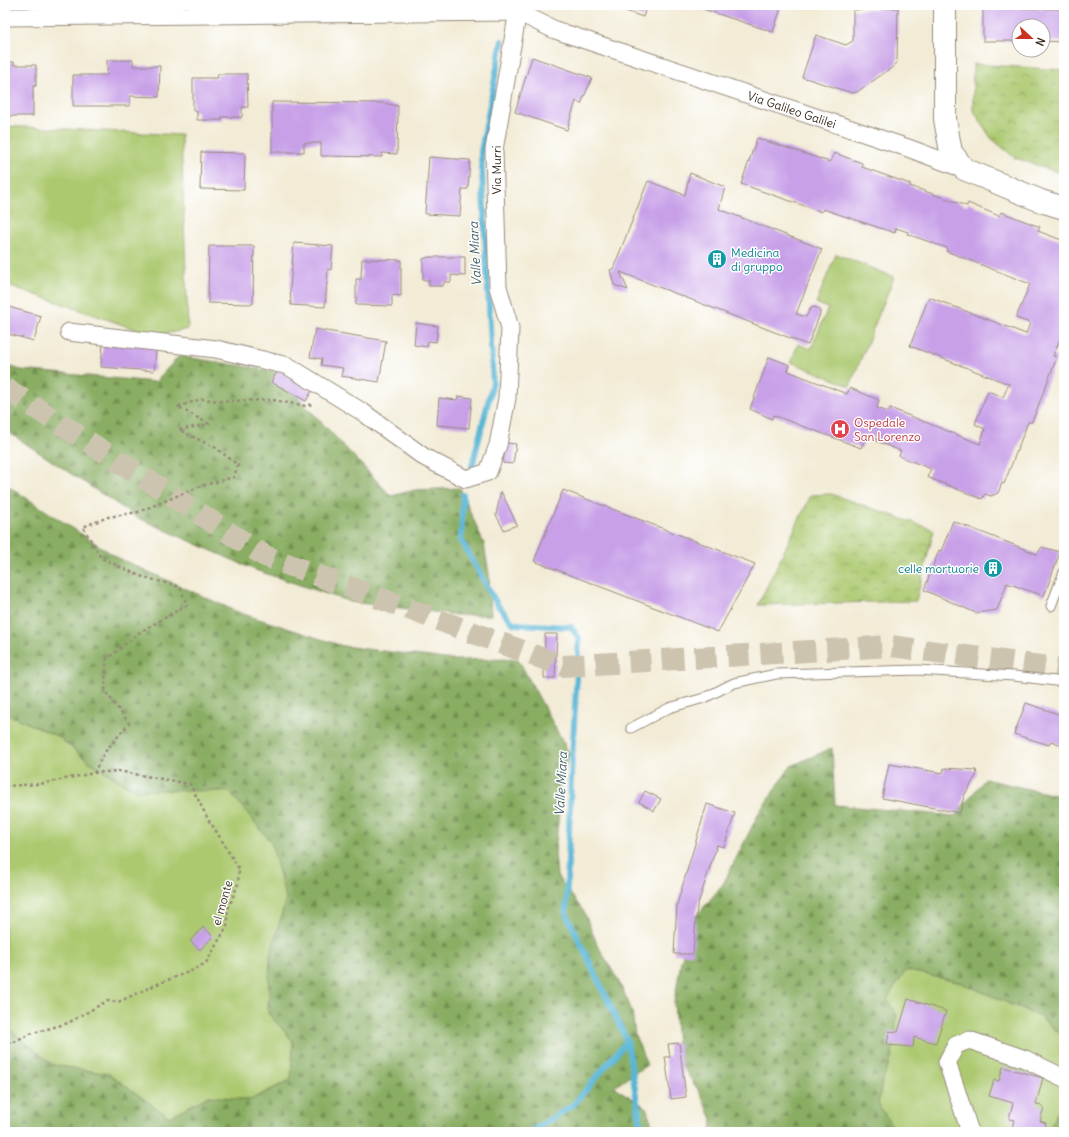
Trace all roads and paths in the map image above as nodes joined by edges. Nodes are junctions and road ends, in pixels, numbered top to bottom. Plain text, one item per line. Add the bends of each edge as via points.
1 (945, 5) edge
2 (519, 9) edge
3 (5, 17) edge
4 (964, 169) junction
5 (1064, 208) edge
6 (69, 332) dead end
7 (330, 392) junction
8 (1064, 572) edge
9 (1051, 606) dead end
10 (1064, 682) edge
11 (631, 728) dead end
12 (94, 773) junction
13 (5, 786) edge
14 (5, 1043) edge
15 (1064, 1078) edge
16 (970, 1132) edge

1 - 4 street via 945,119 951,152
2 - 3 street
2 - 4 street, Via Galileo Galilei via 555,30
2 - 7 street, Via Murri via 494,150 498,287 510,328 507,398 498,446 488,472 466,479 424,457 364,413
4 - 5 street, Via Galileo Galilei
6 - 7 street via 216,349 288,366
7 - 12 path via 322,403 306,406 273,400 201,399 178,407 209,424 179,430 216,448 238,465 234,477 201,486 138,512 108,517 83,527 100,558 140,576 180,587 187,605 140,632 106,660 105,691 130,722 104,752
8 - 9 lane
10 - 11 lane via 918,670 776,674 734,683 704,698 669,708
12 - 13 path, el monte via 40,784
12 - 14 path, el monte via 118,771 190,784 209,821 239,869 238,884 228,909 227,926 206,963 190,972 118,1002 107,1001 68,1023
15 - 16 street via 1025,1059 969,1040 956,1045 947,1062

